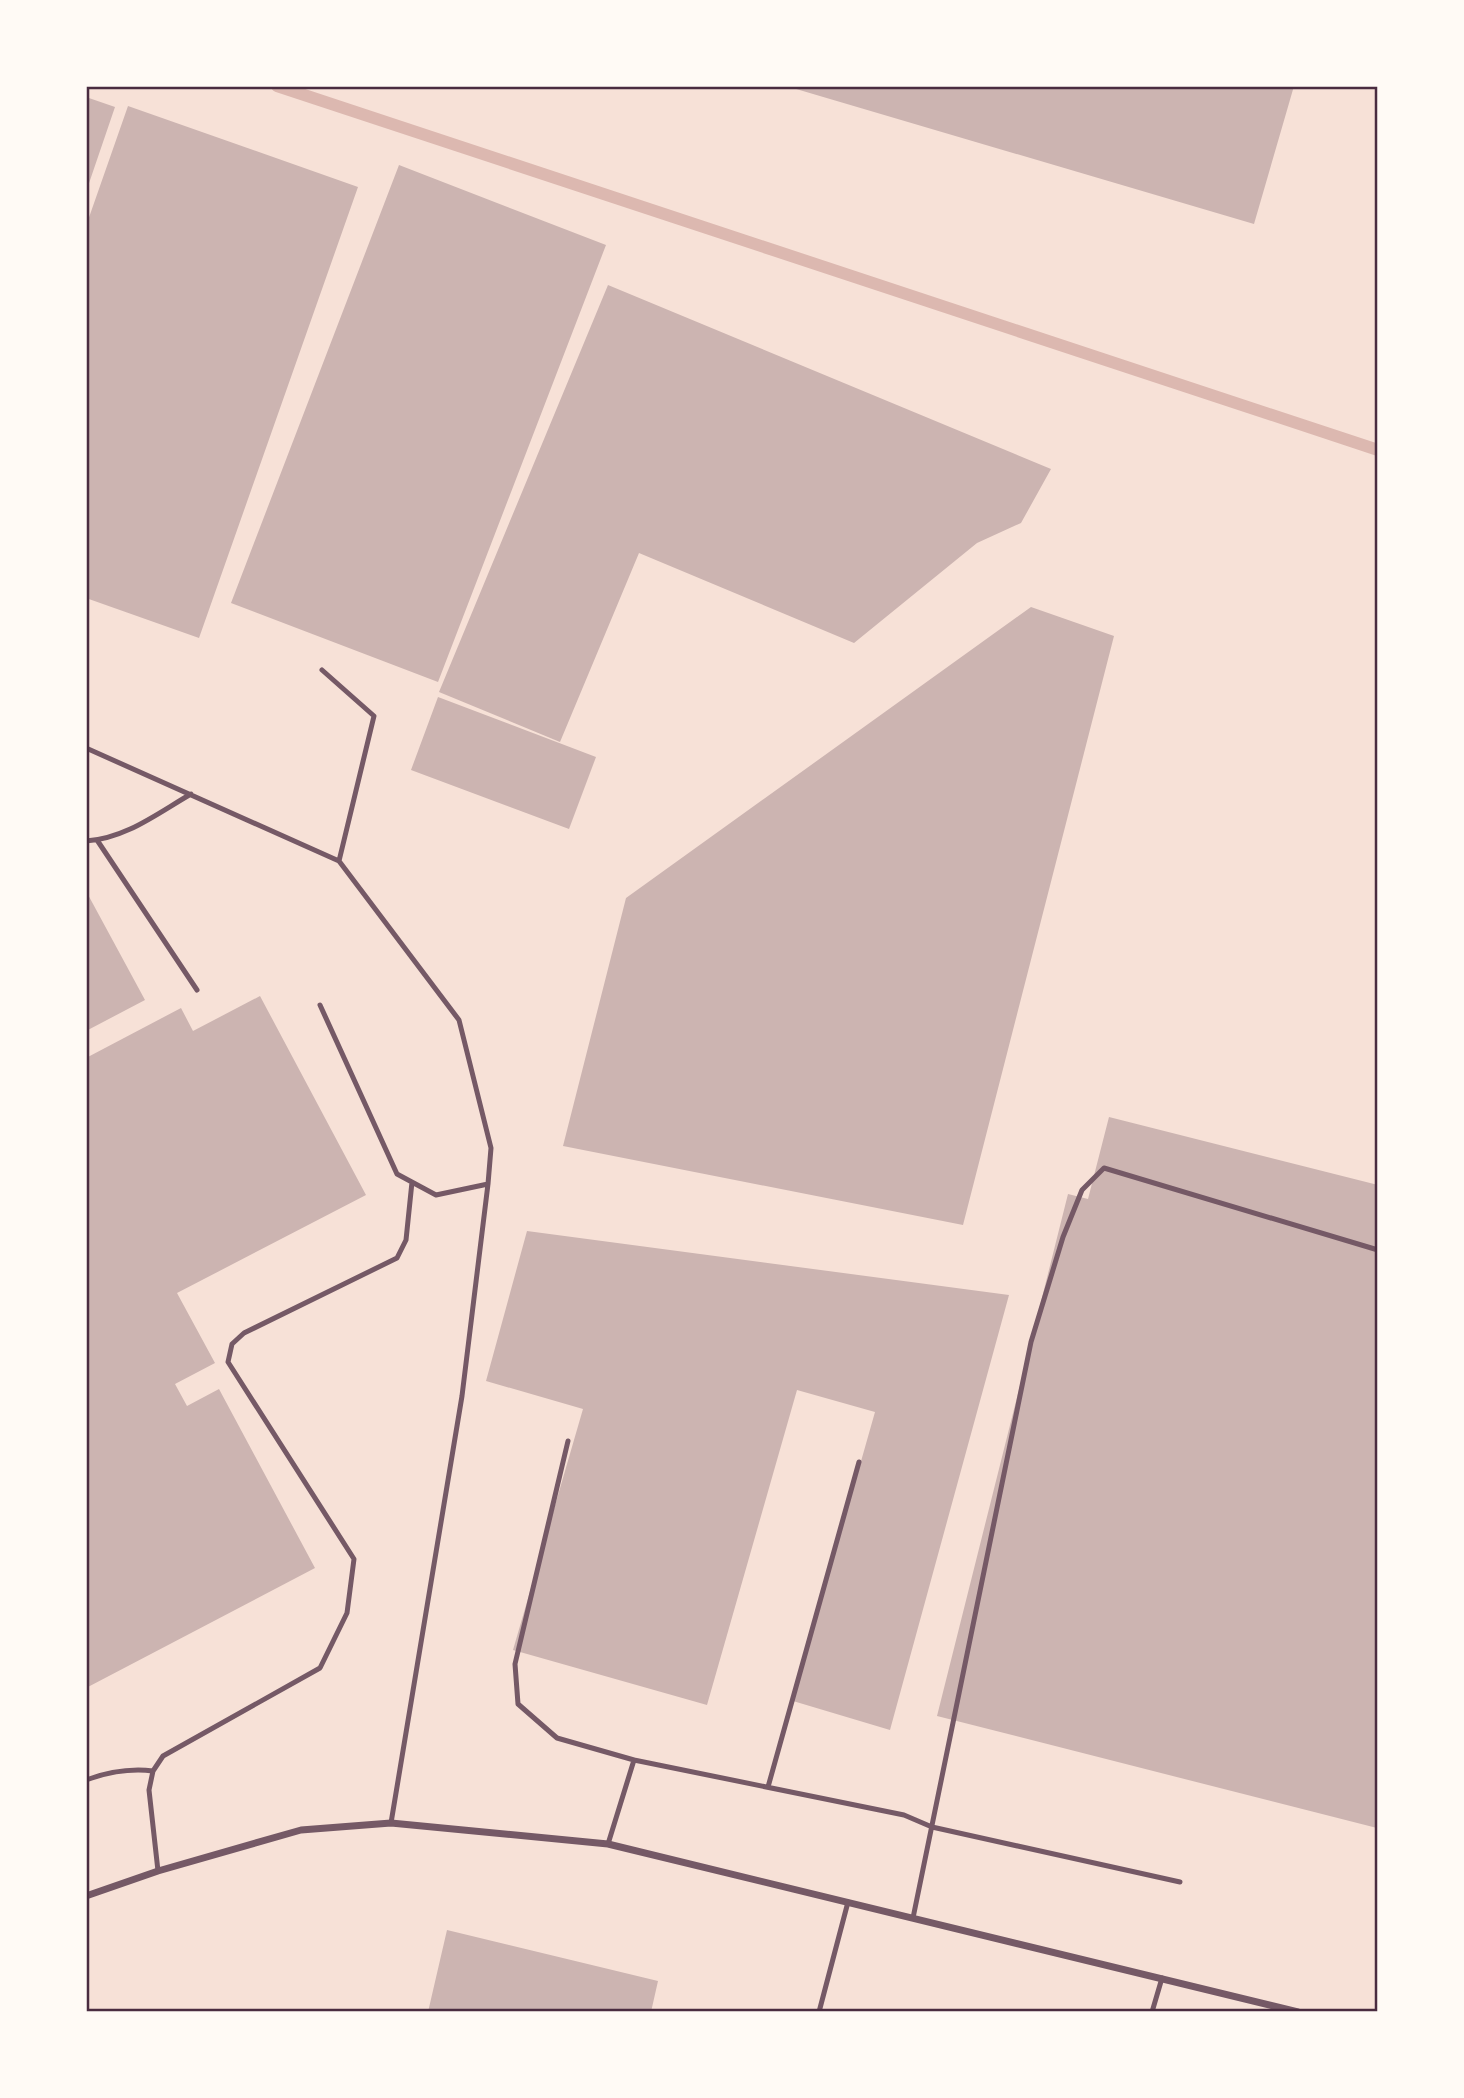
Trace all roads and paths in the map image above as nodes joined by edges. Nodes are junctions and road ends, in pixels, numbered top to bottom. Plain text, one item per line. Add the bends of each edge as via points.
1 (322, 670) dead end
2 (86, 748) edge
3 (191, 794) junction
4 (86, 841) edge
5 (97, 841) junction
6 (339, 861) junction
7 (197, 990) dead end
8 (320, 1005) dead end
9 (412, 1182) junction
10 (488, 1184) junction
11 (1378, 1250) edge
12 (568, 1441) dead end
13 (859, 1462) dead end
14 (634, 1760) junction
15 (153, 1772) junction
16 (86, 1780) edge
17 (768, 1787) junction
18 (391, 1823) junction
19 (932, 1827) junction
20 (608, 1844) junction
21 (158, 1871) junction
22 (1180, 1882) dead end
23 (86, 1896) edge
24 (848, 1902) junction
25 (913, 1918) junction
26 (1162, 1978) junction
27 (819, 2012) edge
28 (1152, 2012) edge
29 (1298, 2012) edge

1 - 6 lane via 374,716
2 - 3 lane
3 - 5 lane via 130,830
3 - 6 lane
4 - 5 lane
5 - 7 lane
6 - 10 lane via 459,1020 491,1148
8 - 9 lane via 397,1174
9 - 10 lane via 436,1195
9 - 15 lane via 407,1240 397,1258 244,1333 232,1344 228,1362 354,1559 347,1613 320,1668 163,1756
10 - 18 lane via 462,1396
11 - 19 lane via 1104,1168 1082,1190 1031,1342
12 - 14 lane via 515,1664 518,1704 557,1738
13 - 17 lane
14 - 17 lane
14 - 20 lane
15 - 16 lane via 107,1772
15 - 21 lane via 149,1790
17 - 19 lane via 904,1815
18 - 20 street
18 - 21 street via 301,1830
19 - 22 lane
19 - 25 lane
20 - 24 street
21 - 23 street
24 - 25 street
24 - 27 lane
25 - 26 street
26 - 28 lane
26 - 29 street

